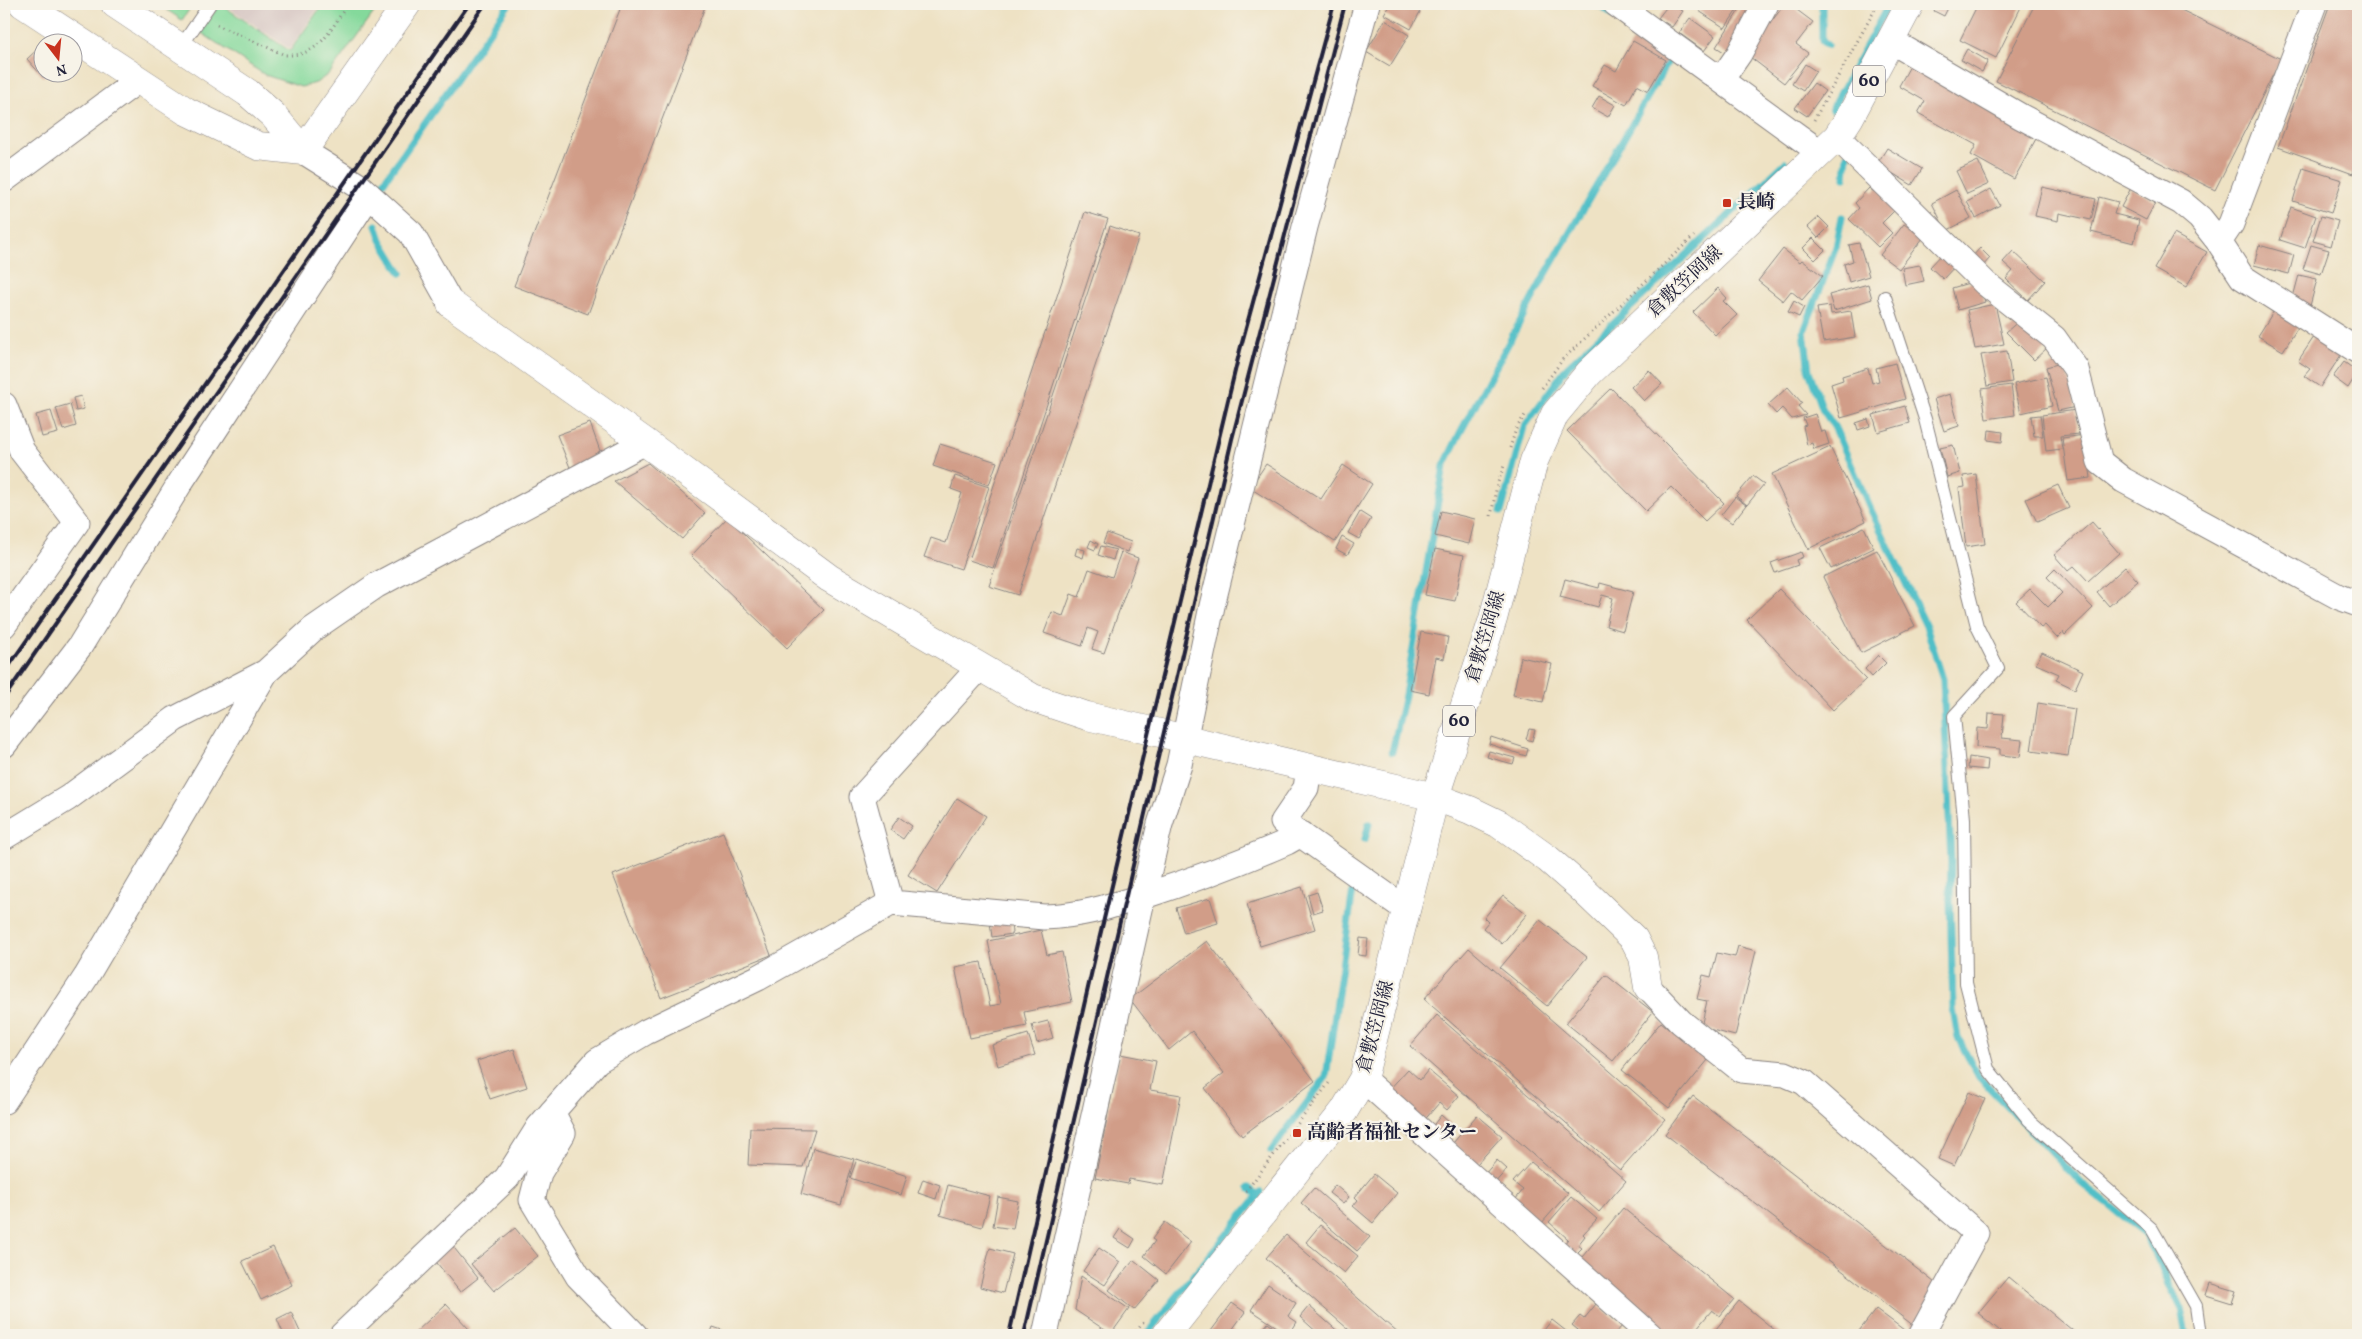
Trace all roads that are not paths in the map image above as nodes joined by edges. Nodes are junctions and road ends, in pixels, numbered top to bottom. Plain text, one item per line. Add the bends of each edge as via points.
1 (23, 4) edge
2 (115, 4) edge
3 (210, 4) edge
4 (407, 4) edge
5 (1367, 4) edge
6 (1616, 4) edge
7 (1766, 4) edge
8 (1910, 4) edge
9 (2314, 4) edge
10 (1891, 41) junction
11 (180, 48) junction
12 (1720, 80) junction
13 (137, 81) junction
14 (1829, 145) junction
15 (303, 150) junction
16 (4, 180) edge
17 (369, 195) junction
18 (2219, 242) junction
19 (1884, 297) dead end
20 (451, 304) joint
21 (2358, 351) edge
22 (4, 405) edge
23 (646, 442) junction
24 (2358, 604) edge
25 (4, 625) edge
26 (980, 667) junction
27 (266, 672) junction
28 (1186, 739) junction
29 (4, 745) edge
30 (1309, 768) junction
31 (1435, 797) junction
32 (1301, 834) junction
33 (4, 837) edge
34 (1143, 896) junction
35 (890, 904) junction
36 (1407, 910) junction
37 (1648, 988) joint
38 (1363, 1079) junction
39 (4, 1101) edge
40 (552, 1112) junction
41 (342, 1335) edge
42 (635, 1335) edge
43 (1045, 1335) edge
44 (1166, 1335) edge
45 (1650, 1335) edge
46 (1921, 1335) edge
47 (2200, 1335) edge

1 - 13 street
2 - 11 street
3 - 11 lane
4 - 15 street
5 - 28 street via 1303,237 1221,567
6 - 12 street
7 - 12 street via 1739,54
8 - 10 street, 倉敷笠岡線 / 60
9 - 18 street via 2231,224
10 - 14 street, 倉敷笠岡線 / 60 via 1850,117
10 - 18 street via 2020,116 2182,202
11 - 15 street via 248,93 273,115
12 - 14 street
13 - 15 street via 186,111 258,146
13 - 16 street
14 - 24 street via 1985,283 2054,338 2076,370 2100,462 2122,480 2339,597
14 - 31 street, 倉敷笠岡線 / 60 via 1589,373 1555,414 1534,461 1492,620
15 - 17 street
17 - 20 street via 411,233
17 - 29 street via 182,480 80,646
18 - 21 street via 2242,277
19 - 47 lane via 1925,419 1978,626 1998,668 1954,716 1964,819 1966,983 1988,1069 2029,1120 2152,1229 2196,1306
20 - 23 street
22 - 25 street via 22,451 77,522
23 - 26 street via 829,578
23 - 27 street via 377,585 313,629
26 - 28 street via 1034,698 1087,716
26 - 35 street via 862,798
27 - 33 street via 175,719 68,798
27 - 39 street via 86,977
28 - 30 street
28 - 34 street via 1160,824
30 - 31 street
30 - 32 street via 1306,788 1283,822
31 - 36 street, 倉敷笠岡線 / 60
31 - 37 street via 1499,824 1580,887 1634,939 1643,957
32 - 34 street via 1238,864
32 - 36 street
34 - 35 street via 1090,913 1044,917
34 - 43 street
35 - 40 street via 758,978 646,1032 597,1061
36 - 38 street, 倉敷笠岡線 / 60
37 - 46 street via 1681,1022 1741,1070 1785,1074 1804,1082 1976,1233
38 - 44 street, 倉敷笠岡線 / 60 via 1344,1112
38 - 45 street
40 - 41 street via 538,1128 507,1178
40 - 42 street via 563,1133 539,1173 532,1200 578,1276

